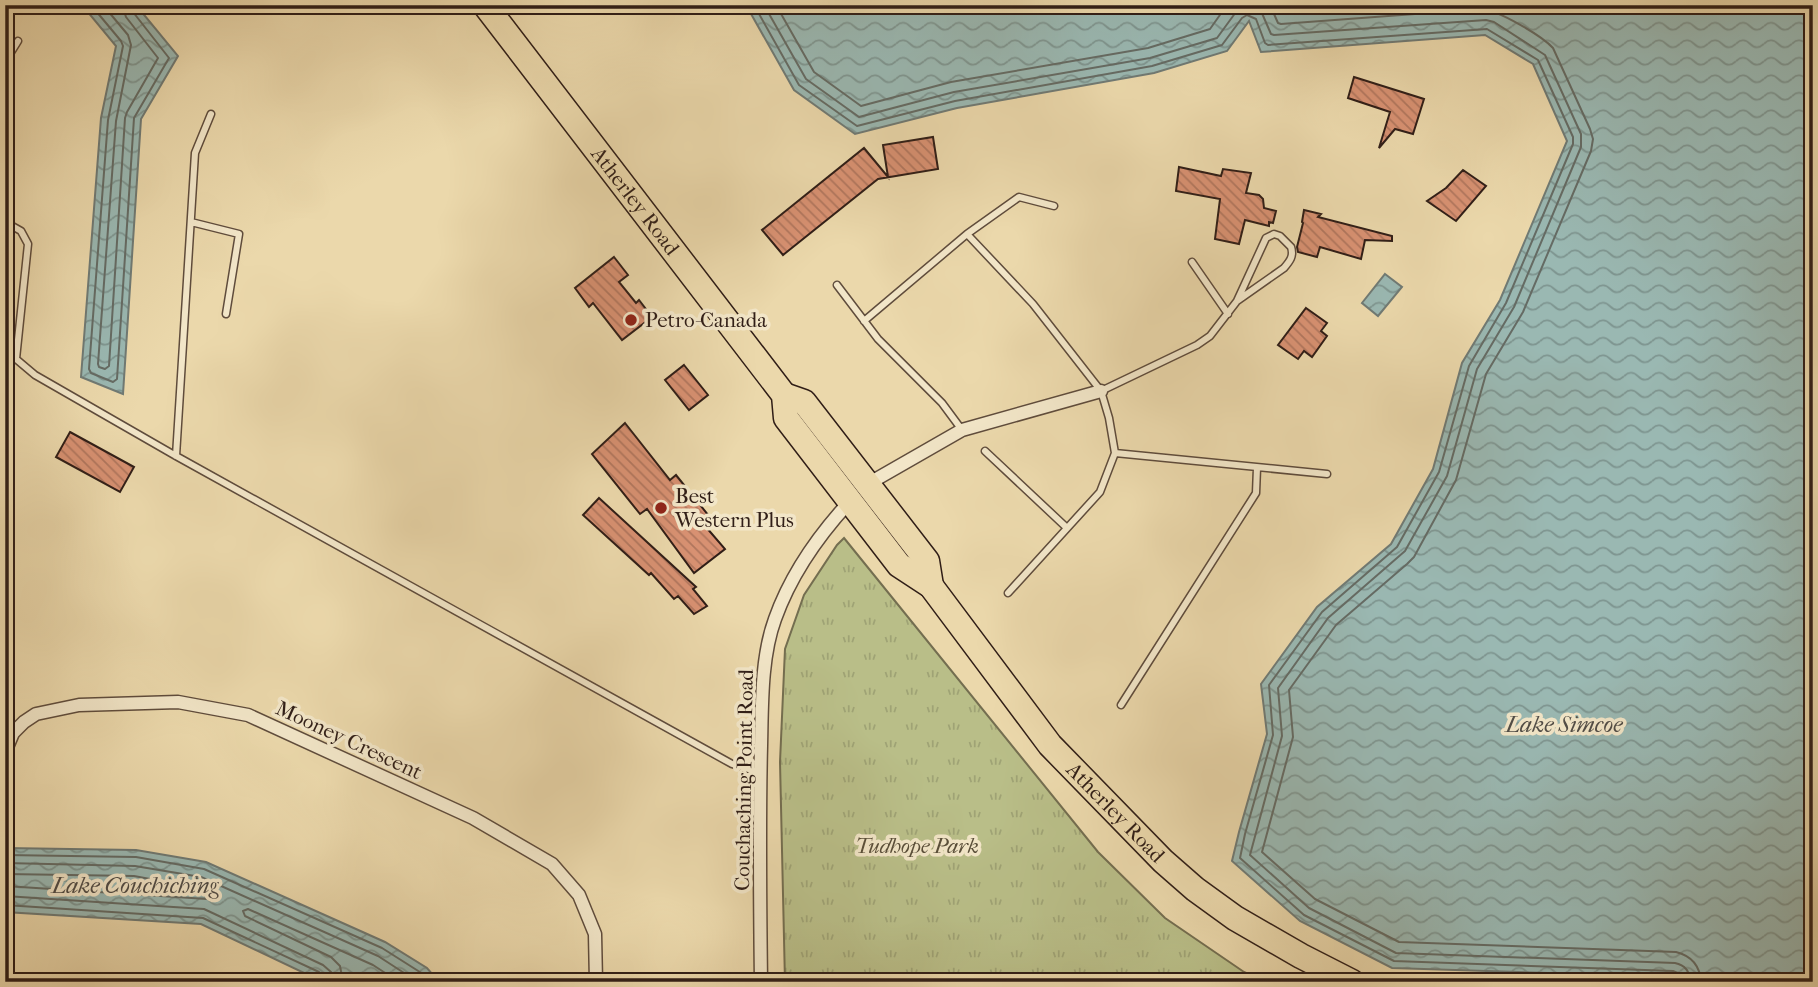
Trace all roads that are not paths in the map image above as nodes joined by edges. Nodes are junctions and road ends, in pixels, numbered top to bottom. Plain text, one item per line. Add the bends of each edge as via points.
1 (485, 5) edge
2 (18, 41) dead end
3 (5, 62) edge
4 (211, 114) dead end
5 (1054, 206) dead end
6 (5, 222) edge
7 (191, 222) junction
8 (967, 234) junction
9 (1192, 262) dead end
10 (837, 285) dead end
11 (1237, 301) junction
12 (226, 314) dead end
13 (1228, 314) junction
14 (864, 321) junction
15 (5, 357) edge
16 (16, 359) junction
17 (1101, 391) junction
18 (962, 430) junction
19 (985, 451) dead end
20 (1115, 453) junction
21 (176, 456) junction
22 (1256, 468) junction
23 (1326, 474) dead end
24 (859, 492) junction
25 (1068, 528) junction
26 (1008, 593) dead end
27 (1121, 705) dead end
28 (5, 752) edge
29 (761, 773) junction
30 (596, 982) edge
31 (761, 982) edge
32 (1352, 982) edge

1 - 24 highway, Atherley Road via 784,395 804,402
2 - 3 lane
4 - 7 lane via 195,153
5 - 8 lane via 1019,197
6 - 16 lane via 21,231 27,244
7 - 12 lane via 239,234
7 - 21 lane
8 - 14 lane
8 - 17 lane via 1033,304
9 - 13 lane
10 - 14 lane
11 - 11 lane via 1266,238 1280,236 1291,247 1289,262
11 - 13 lane
13 - 17 lane via 1197,345
14 - 18 lane
15 - 16 lane
16 - 21 lane via 35,375
17 - 18 street
17 - 20 lane
18 - 24 street
19 - 25 lane
20 - 22 lane
20 - 25 lane via 1100,492
21 - 29 lane via 732,764
22 - 23 lane
22 - 27 lane via 1256,493
24 - 29 street, Couchaching Point Road via 807,555 775,619 763,692
24 - 32 highway, Atherley Road via 927,561 931,586 1050,745 1163,861 1235,918
25 - 26 lane
28 - 30 street, Mooney Crescent via 13,733 36,714 79,705 178,702 248,715 473,818 552,864 579,895 595,934
29 - 31 street, Couchaching Point Road

